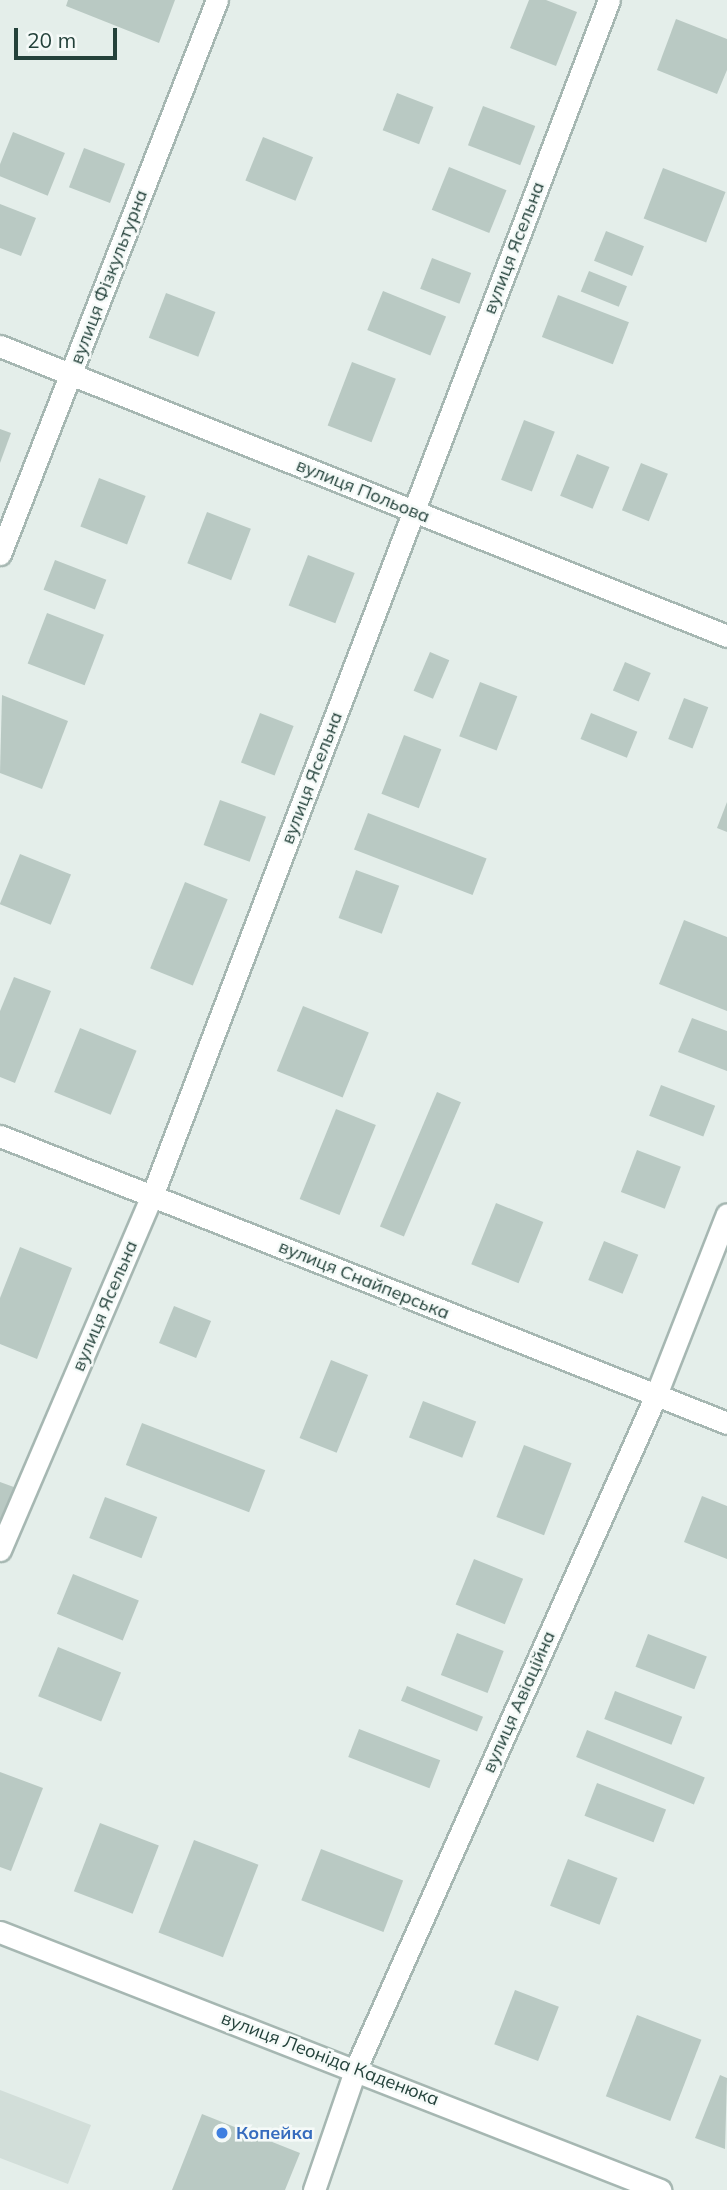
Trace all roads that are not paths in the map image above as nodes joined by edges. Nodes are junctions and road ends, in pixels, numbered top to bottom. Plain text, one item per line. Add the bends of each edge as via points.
1 (217, 0) edge
2 (608, 0) edge
3 (0, 346) edge
4 (71, 374) junction
5 (413, 511) junction
6 (0, 554) edge
7 (727, 636) edge
8 (0, 1136) edge
9 (152, 1196) junction
10 (727, 1214) edge
11 (656, 1395) junction
12 (727, 1423) edge
13 (0, 1550) edge
14 (0, 1932) edge
15 (356, 2068) junction
16 (314, 2190) edge
17 (660, 2190) edge

1 - 4 street, вулиця Фізкультурна
2 - 5 street, вулиця Ясельна
3 - 4 street, вулиця Польова
4 - 5 street, вулиця Польова
4 - 6 street, вулиця Фізкультурна
5 - 7 street, вулиця Польова
5 - 9 street, вулиця Ясельна
8 - 9 street, вулиця Снайперська
9 - 11 street, вулиця Снайперська
9 - 13 street, вулиця Ясельна
10 - 11 street, вулиця Авіаційна
11 - 12 street, вулиця Снайперська
11 - 15 street, вулиця Авіаційна
14 - 15 street, вулиця Леоніда Каденюка
15 - 16 street, вулиця Авіаційна
15 - 17 street, вулиця Леоніда Каденюка

